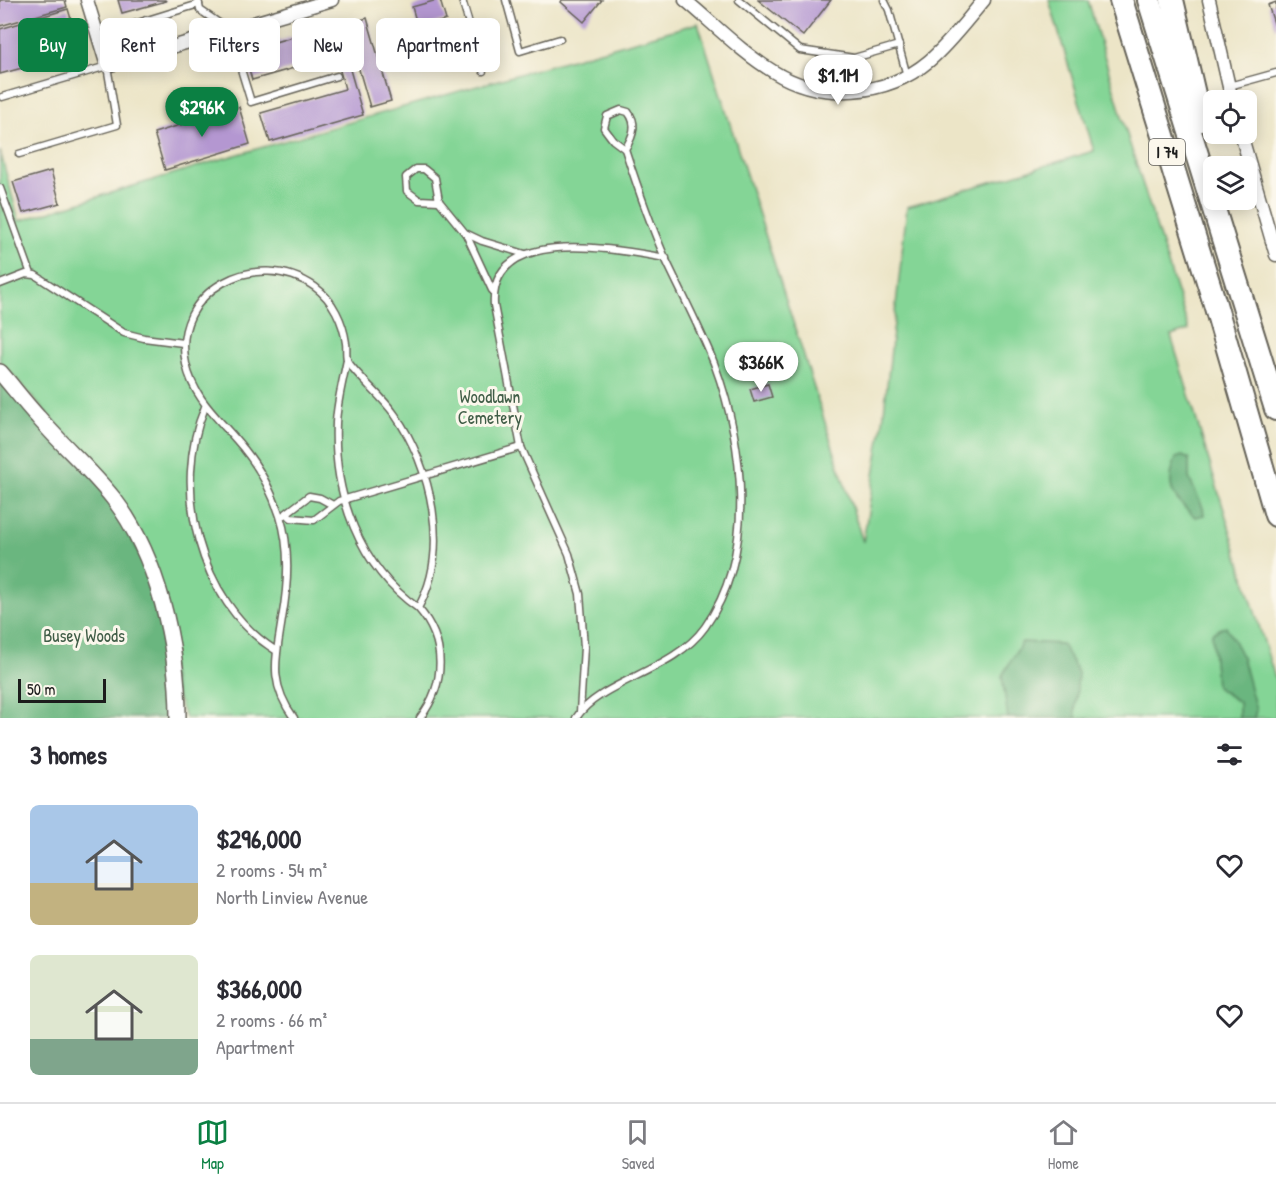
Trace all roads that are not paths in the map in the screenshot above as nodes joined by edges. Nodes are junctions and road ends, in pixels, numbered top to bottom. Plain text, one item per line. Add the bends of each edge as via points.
1 (87, 0) edge
2 (332, 0) edge
3 (462, 0) edge
4 (506, 0) edge
5 (685, 0) edge
6 (739, 0) edge
7 (884, 0) edge
8 (984, 0) edge
9 (1107, 0) edge
10 (1121, 0) edge
11 (1149, 0) edge
12 (1173, 0) edge
13 (1209, 0) edge
14 (198, 2) edge
15 (152, 18) edge
16 (212, 18) edge
17 (270, 18) edge
18 (467, 18) edge
19 (560, 39) dead end
20 (100, 43) edge
21 (899, 45) junction
22 (100, 68) edge
23 (108, 72) edge
24 (242, 72) edge
25 (1276, 73) edge
26 (337, 76) dead end
27 (907, 76) junction
28 (1229, 87) junction
29 (1230, 90) edge
30 (2, 97) dead end
31 (1244, 144) edge
32 (625, 149) junction
33 (19, 154) dead end
34 (1209, 156) edge
35 (0, 188) edge
36 (439, 201) junction
37 (1220, 210) edge
38 (465, 233) junction
39 (1229, 253) junction
40 (525, 254) junction
41 (1276, 255) edge
42 (666, 258) junction
43 (31, 274) junction
44 (0, 284) edge
45 (493, 293) junction
46 (1215, 304) junction
47 (183, 343) junction
48 (347, 360) junction
49 (0, 372) edge
50 (205, 407) junction
51 (1276, 409) edge
52 (521, 447) junction
53 (426, 475) junction
54 (344, 500) junction
55 (331, 504) junction
56 (283, 515) junction
57 (1276, 515) edge
58 (418, 608) junction
59 (275, 650) junction
60 (578, 715) edge
61 (178, 718) edge
62 (294, 718) edge
63 (420, 718) edge

1 - 20 street
2 - 17 street
3 - 18 lane
4 - 19 lane via 520,51
5 - 27 street via 773,72 803,85 821,90 861,91
6 - 21 lane via 800,50 854,58
7 - 21 lane
8 - 27 street via 941,50
9 - 46 highway via 1171,201
10 - 46 highway, I 74
11 - 39 highway, I 74
12 - 34 highway
13 - 28 street
14 - 15 lane
14 - 16 lane via 201,10
21 - 27 lane
22 - 30 lane
23 - 33 lane via 117,125
24 - 26 lane via 251,102
25 - 28 lane
28 - 29 street
31 - 41 street
32 - 32 lane via 634,124 628,112 613,112 607,116 604,128
32 - 42 lane
35 - 43 lane
36 - 36 lane via 438,186 430,172 410,172 405,184 412,196 419,201
36 - 38 lane
37 - 39 highway
38 - 40 lane
38 - 45 lane
39 - 51 highway, I 74
40 - 42 lane via 594,248
40 - 45 lane via 505,268
42 - 60 lane via 710,354 726,403 739,488 737,546 725,588 694,639 670,659 614,689
43 - 44 lane
43 - 47 lane via 117,330
45 - 52 lane
46 - 57 highway, I 74
47 - 48 lane via 197,307 215,287 245,273 276,271 303,279 325,295 340,320
47 - 50 lane via 190,381
48 - 53 lane via 396,417
48 - 54 lane via 336,424
49 - 61 street via 112,498 138,539 169,627
50 - 56 lane via 255,465
50 - 59 lane via 191,460 196,536 237,615
52 - 53 lane
52 - 60 lane via 569,554 578,585 584,647
53 - 54 lane
53 - 58 lane via 433,540 428,587
54 - 55 lane
54 - 58 lane via 370,560 395,590
55 - 56 lane via 314,520
55 - 56 lane via 309,496
56 - 59 lane via 285,595
58 - 63 lane via 435,632 440,662 434,695
59 - 62 lane via 280,694

